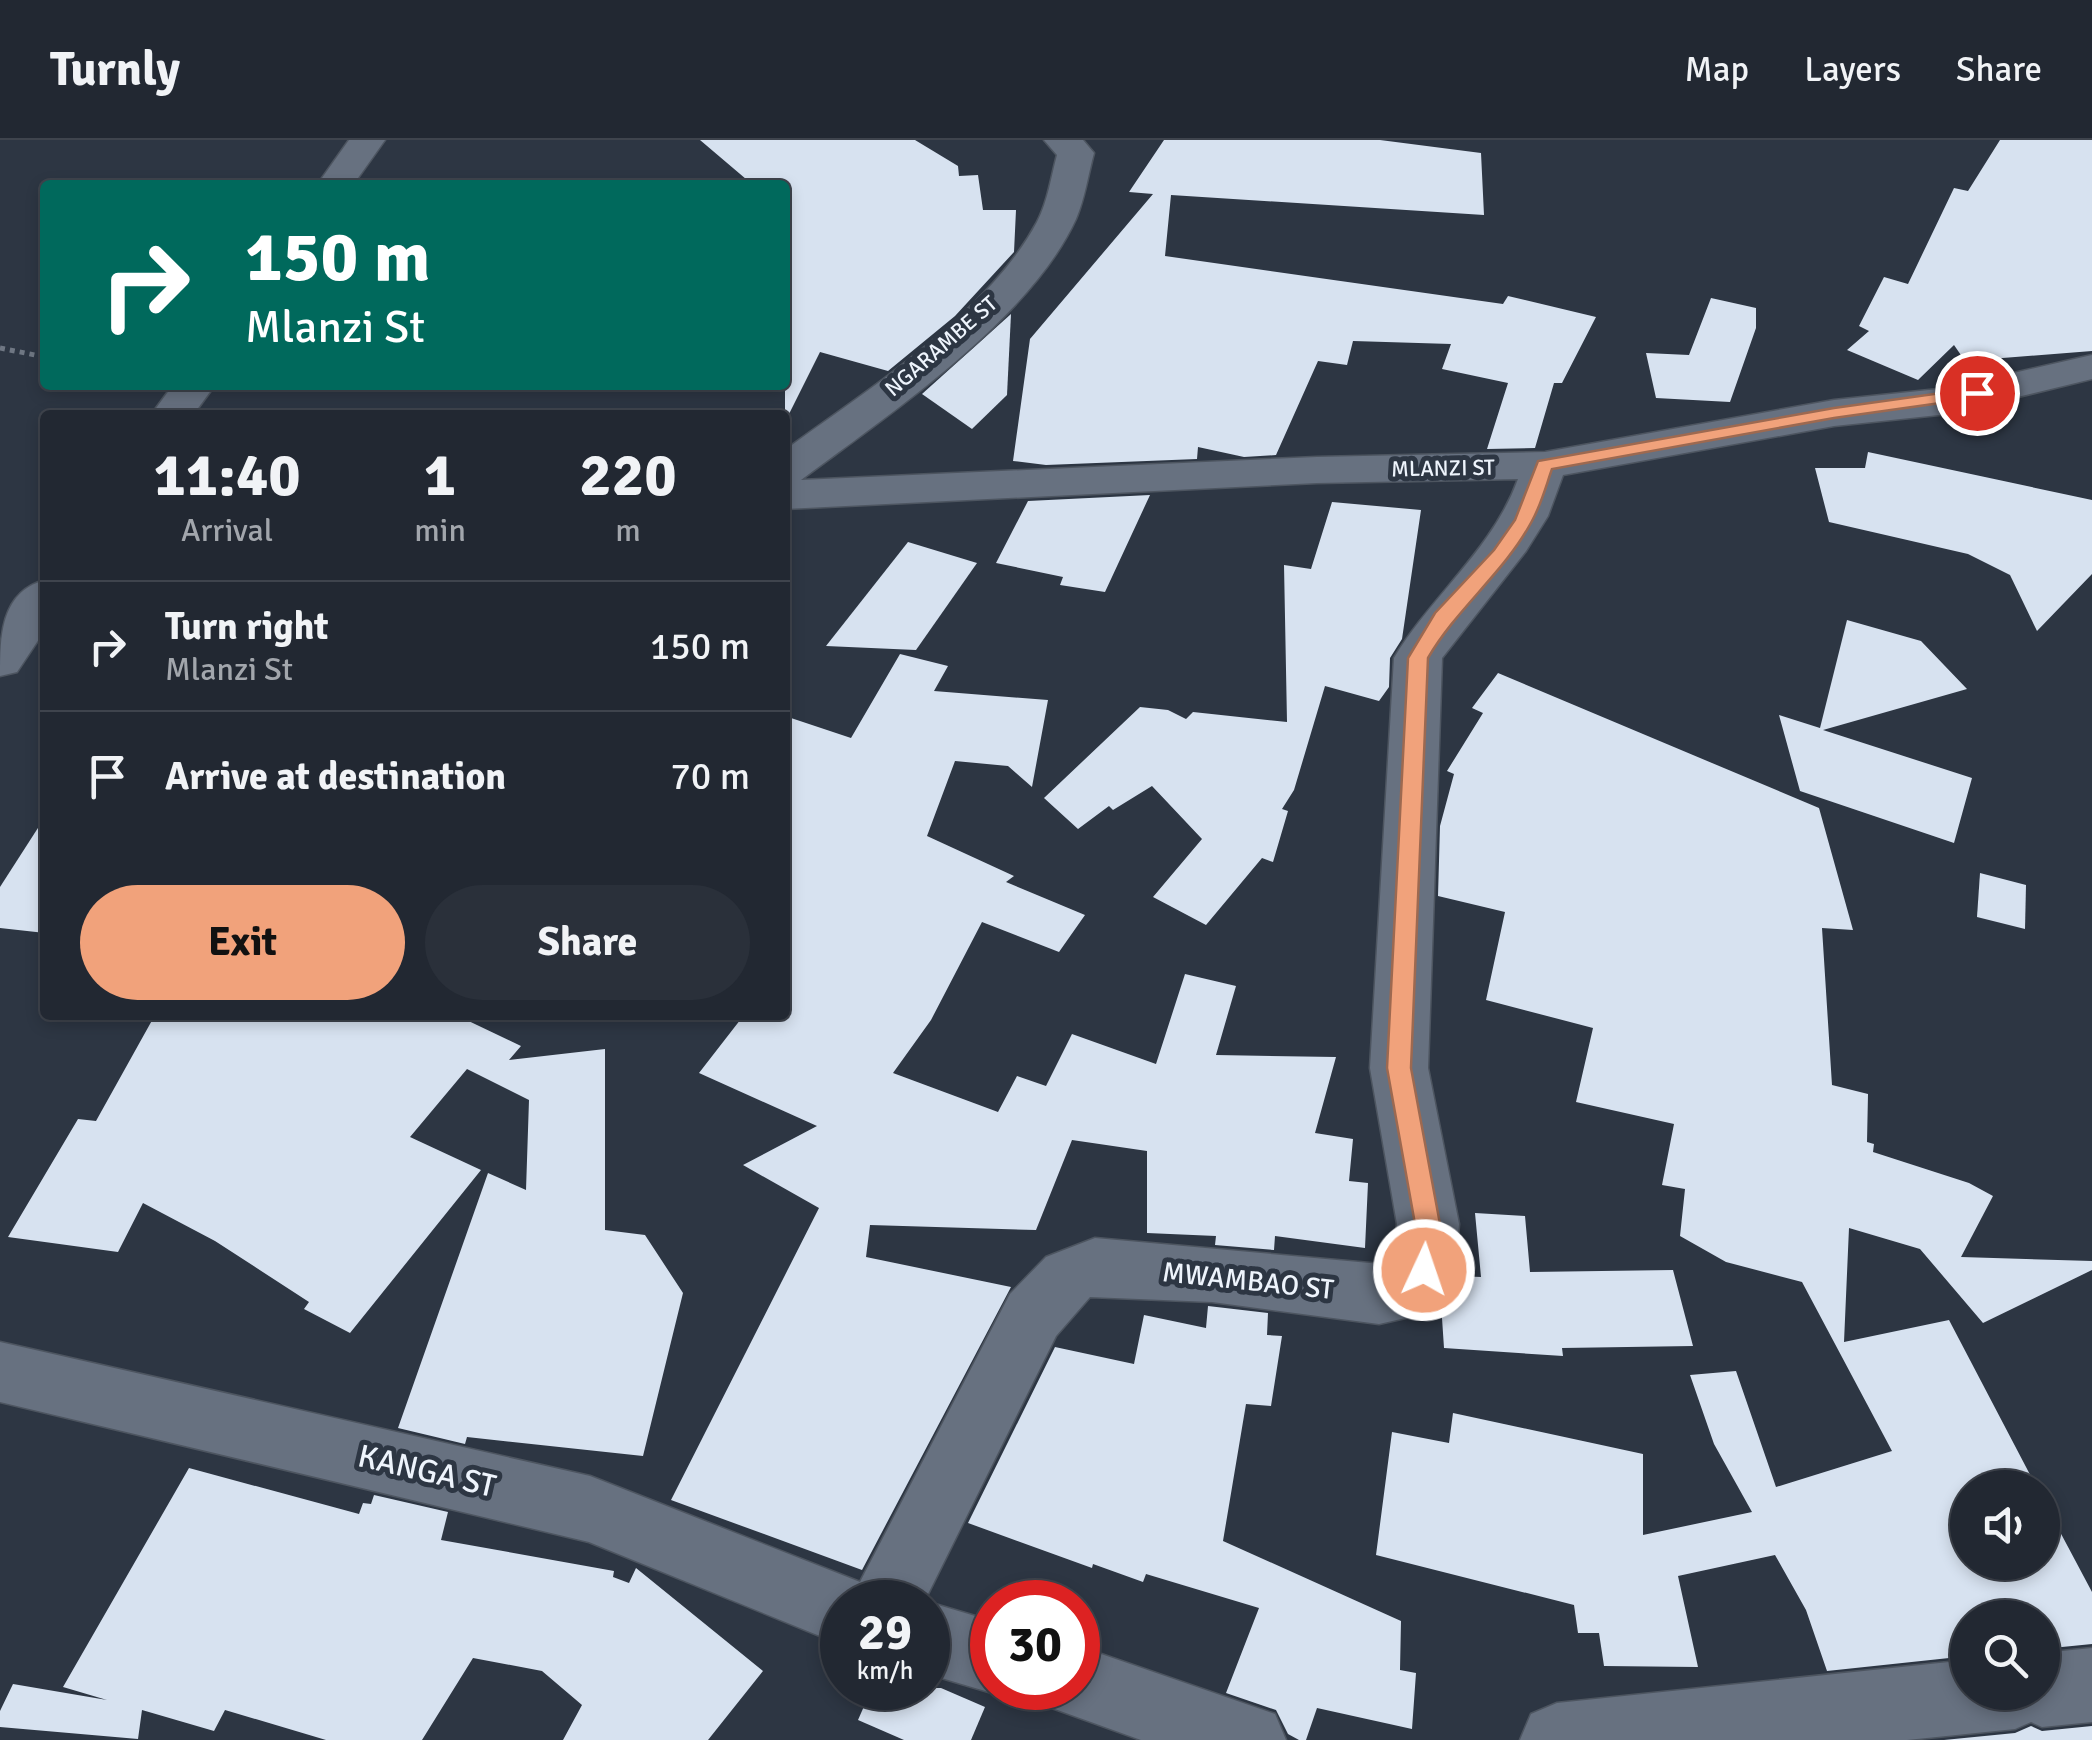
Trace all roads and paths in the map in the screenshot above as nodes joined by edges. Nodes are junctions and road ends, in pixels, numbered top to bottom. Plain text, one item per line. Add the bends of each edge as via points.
1 (367, 140) edge
2 (1080, 144) edge
3 (339, 180) edge
4 (0, 348) edge
5 (40, 357) edge
6 (2092, 367) edge
7 (1544, 465) junction
8 (790, 468) edge
9 (790, 495) edge
10 (40, 602) edge
11 (0, 660) edge
12 (0, 1372) edge
13 (898, 1580) edge
14 (820, 1601) edge
15 (2092, 1685) edge
16 (2060, 1688) edge
17 (1100, 1689) edge
18 (1950, 1699) edge
19 (1249, 1740) edge
20 (1557, 1740) edge

1 - 3 street
2 - 8 street, NGARAMBE ST via 1054,224 997,300
4 - 5 path
6 - 7 street, MLANZI ST via 1948,401 1834,413
7 - 9 street, MLANZI ST
7 - 13 street, MWAMBAO ST via 1524,520 1442,618 1418,658 1399,1068 1428,1224 1424,1270 1410,1292 1379,1296 1096,1266 1068,1277 1032,1315
10 - 11 street
12 - 14 street, KANGA ST via 590,1510
15 - 16 street
17 - 19 street
18 - 20 street

